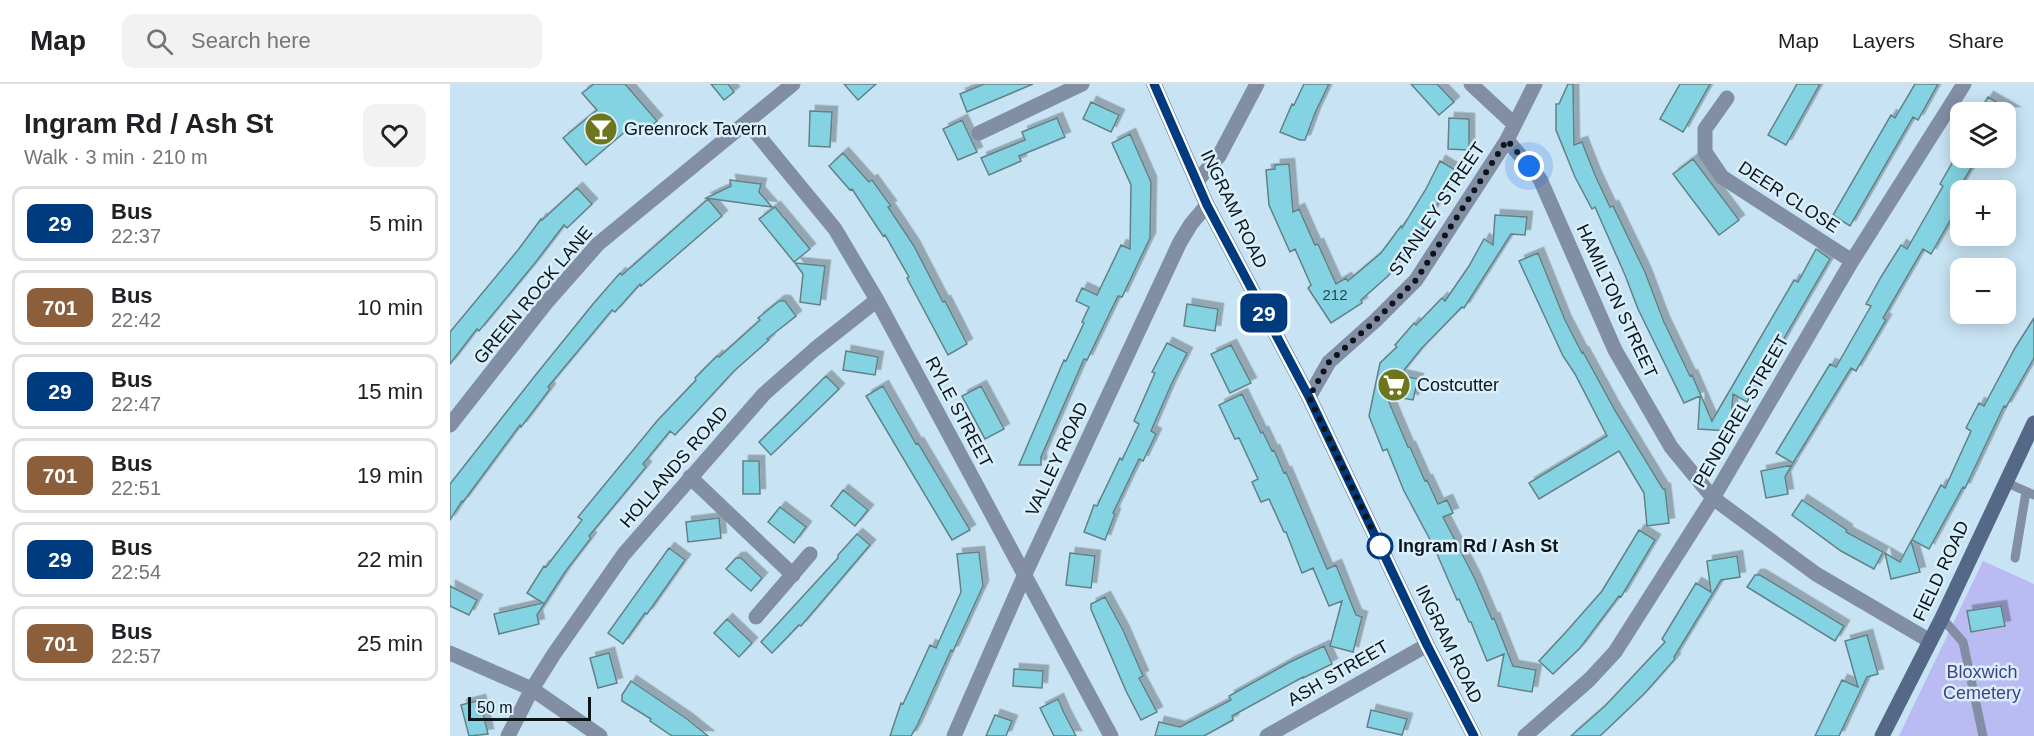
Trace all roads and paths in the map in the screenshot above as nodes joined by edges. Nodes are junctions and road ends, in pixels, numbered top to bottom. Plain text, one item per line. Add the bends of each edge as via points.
1 (793, 84) edge
2 (1082, 84) edge
3 (1154, 84) edge
4 (1257, 84) edge
5 (1471, 84) edge
6 (1535, 84) edge
7 (1964, 84) edge
8 (1727, 98) dead end
9 (748, 123) junction
10 (1514, 124) junction
11 (979, 133) dead end
12 (1507, 140) junction
13 (1197, 181) junction
14 (1207, 205) junction
15 (1852, 261) junction
16 (877, 300) junction
17 (1309, 397) junction
18 (2034, 423) edge
19 (450, 425) edge
20 (690, 477) junction
21 (2005, 482) junction
22 (2030, 494) edge
23 (1713, 498) junction
24 (810, 554) dead end
25 (2015, 558) dead end
26 (1025, 574) junction
27 (793, 575) junction
28 (756, 617) dead end
29 (1942, 618) junction
30 (1930, 641) junction
31 (1427, 645) junction
32 (450, 653) edge
33 (532, 689) junction
34 (508, 736) edge
35 (600, 736) edge
36 (954, 736) edge
37 (1111, 736) edge
38 (1267, 736) edge
39 (1473, 736) edge
40 (1525, 736) edge
41 (1882, 736) edge
42 (1983, 736) edge

1 - 9 street, GREEN ROCK LANE
2 - 11 street
3 - 13 street, INGRAM ROAD
4 - 13 street via 1219,156
5 - 10 street
6 - 10 street, STANLEY STREET
7 - 15 street, PENDEREL STREET
8 - 15 street, DEER CLOSE via 1706,129 1705,152 1722,177
9 - 16 street, RYLE STREET via 835,229
9 - 19 street, GREEN ROCK LANE via 598,244
10 - 12 street, STANLEY STREET
12 - 17 street, STANLEY STREET via 1416,280 1329,362
12 - 23 street, HAMILTON STREET via 1540,179 1620,359 1671,447
13 - 14 street, INGRAM ROAD
14 - 17 street, INGRAM ROAD
14 - 26 street, VALLEY ROAD via 1180,242
15 - 23 street, PENDEREL STREET
16 - 20 street, HOLLANDS ROAD via 764,394
16 - 26 street, RYLE STREET
17 - 31 street, INGRAM ROAD
18 - 21 street, FIELD ROAD
20 - 27 street
20 - 33 street, HOLLANDS ROAD via 624,554
21 - 22 lane
21 - 29 street, FIELD ROAD
22 - 25 lane
23 - 30 street, HAMILTON STREET via 1816,574
23 - 40 street, PENDEREL STREET via 1615,652
24 - 27 street
26 - 36 street, VALLEY ROAD
26 - 37 street, RYLE STREET
27 - 28 street
29 - 30 street, FIELD ROAD
29 - 42 lane via 1963,642
30 - 41 street, FIELD ROAD
31 - 38 street, ASH STREET
31 - 39 street, INGRAM ROAD
32 - 33 street
33 - 34 street, HOLLANDS ROAD
33 - 35 street

